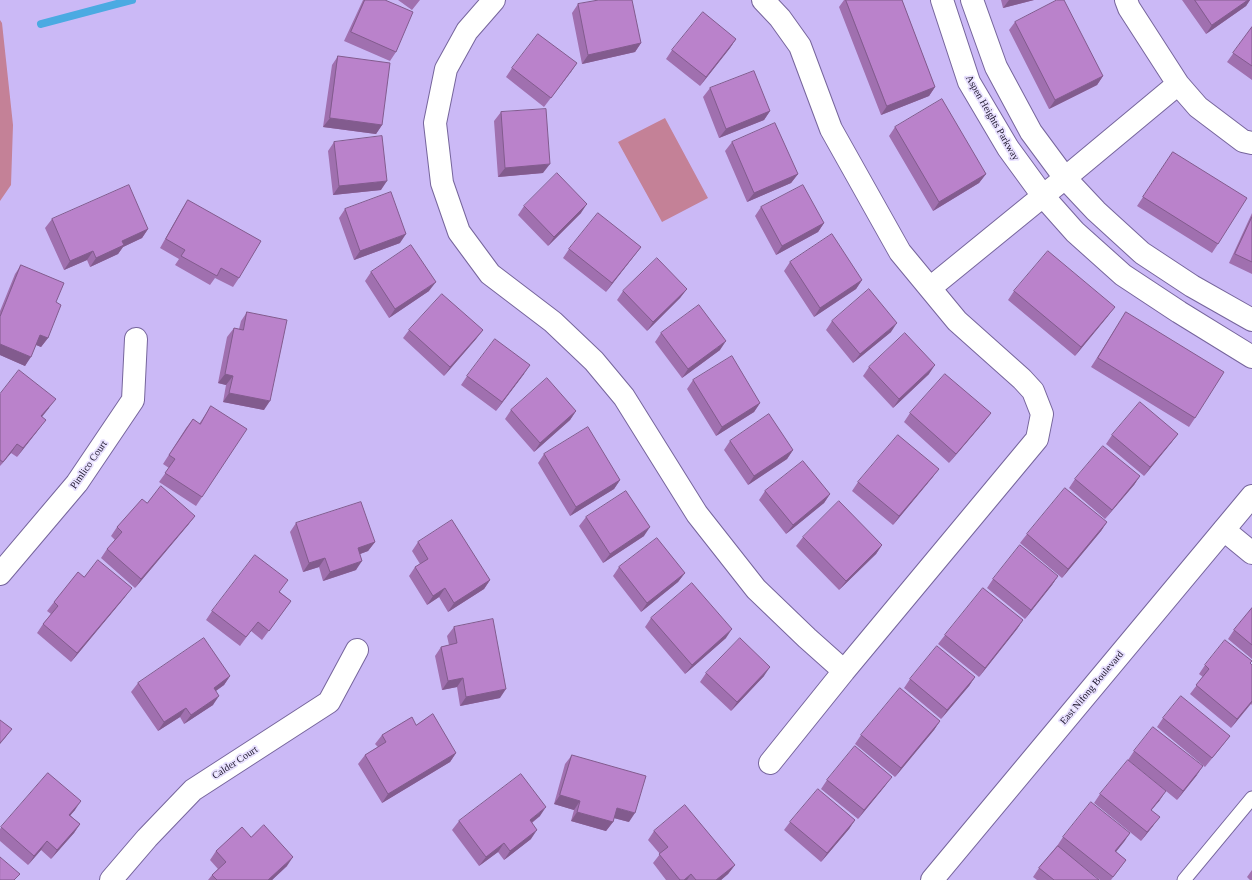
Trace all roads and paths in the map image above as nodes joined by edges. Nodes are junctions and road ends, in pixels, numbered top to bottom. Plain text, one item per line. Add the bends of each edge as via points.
1 (494, 0) edge
2 (763, 0) edge
3 (942, 0) edge
4 (972, 0) edge
5 (1126, 0) edge
6 (1178, 84) junction
7 (1252, 144) edge
8 (1065, 178) junction
9 (1043, 196) junction
10 (930, 288) junction
11 (1220, 302) junction
12 (1252, 320) edge
13 (1205, 328) junction
14 (136, 339) dead end
15 (1252, 357) edge
16 (1252, 496) edge
17 (1224, 530) junction
18 (1252, 553) edge
19 (0, 574) edge
20 (357, 650) dead end
21 (844, 671) junction
22 (770, 763) dead end
23 (1252, 798) edge
24 (111, 880) edge
25 (932, 880) edge
26 (1184, 880) edge

1 - 21 street via 467,31 446,69 435,123 442,183 459,232 490,274 553,322 594,361 624,396 697,514 751,582 806,638
2 - 10 street via 800,46 831,129 900,252
3 - 9 street, Aspen Heights Parkway via 969,82 1008,148
4 - 8 street via 996,67 1031,132
5 - 6 street
6 - 7 street via 1198,107 1243,141
6 - 8 street
8 - 9 street
8 - 11 street via 1096,211 1142,253
9 - 10 street
9 - 13 street, Aspen Heights Parkway via 1075,232 1123,275
10 - 21 street via 957,321 1033,391 1042,414 1037,439
11 - 12 street
11 - 13 street
13 - 15 street, Aspen Heights Parkway
14 - 19 street, Pimlico Court via 133,400 77,483
16 - 17 street, East Nifong Boulevard
17 - 18 street
17 - 25 street, East Nifong Boulevard
20 - 24 street, Calder Court via 329,702 193,790
21 - 22 street
23 - 26 lane

